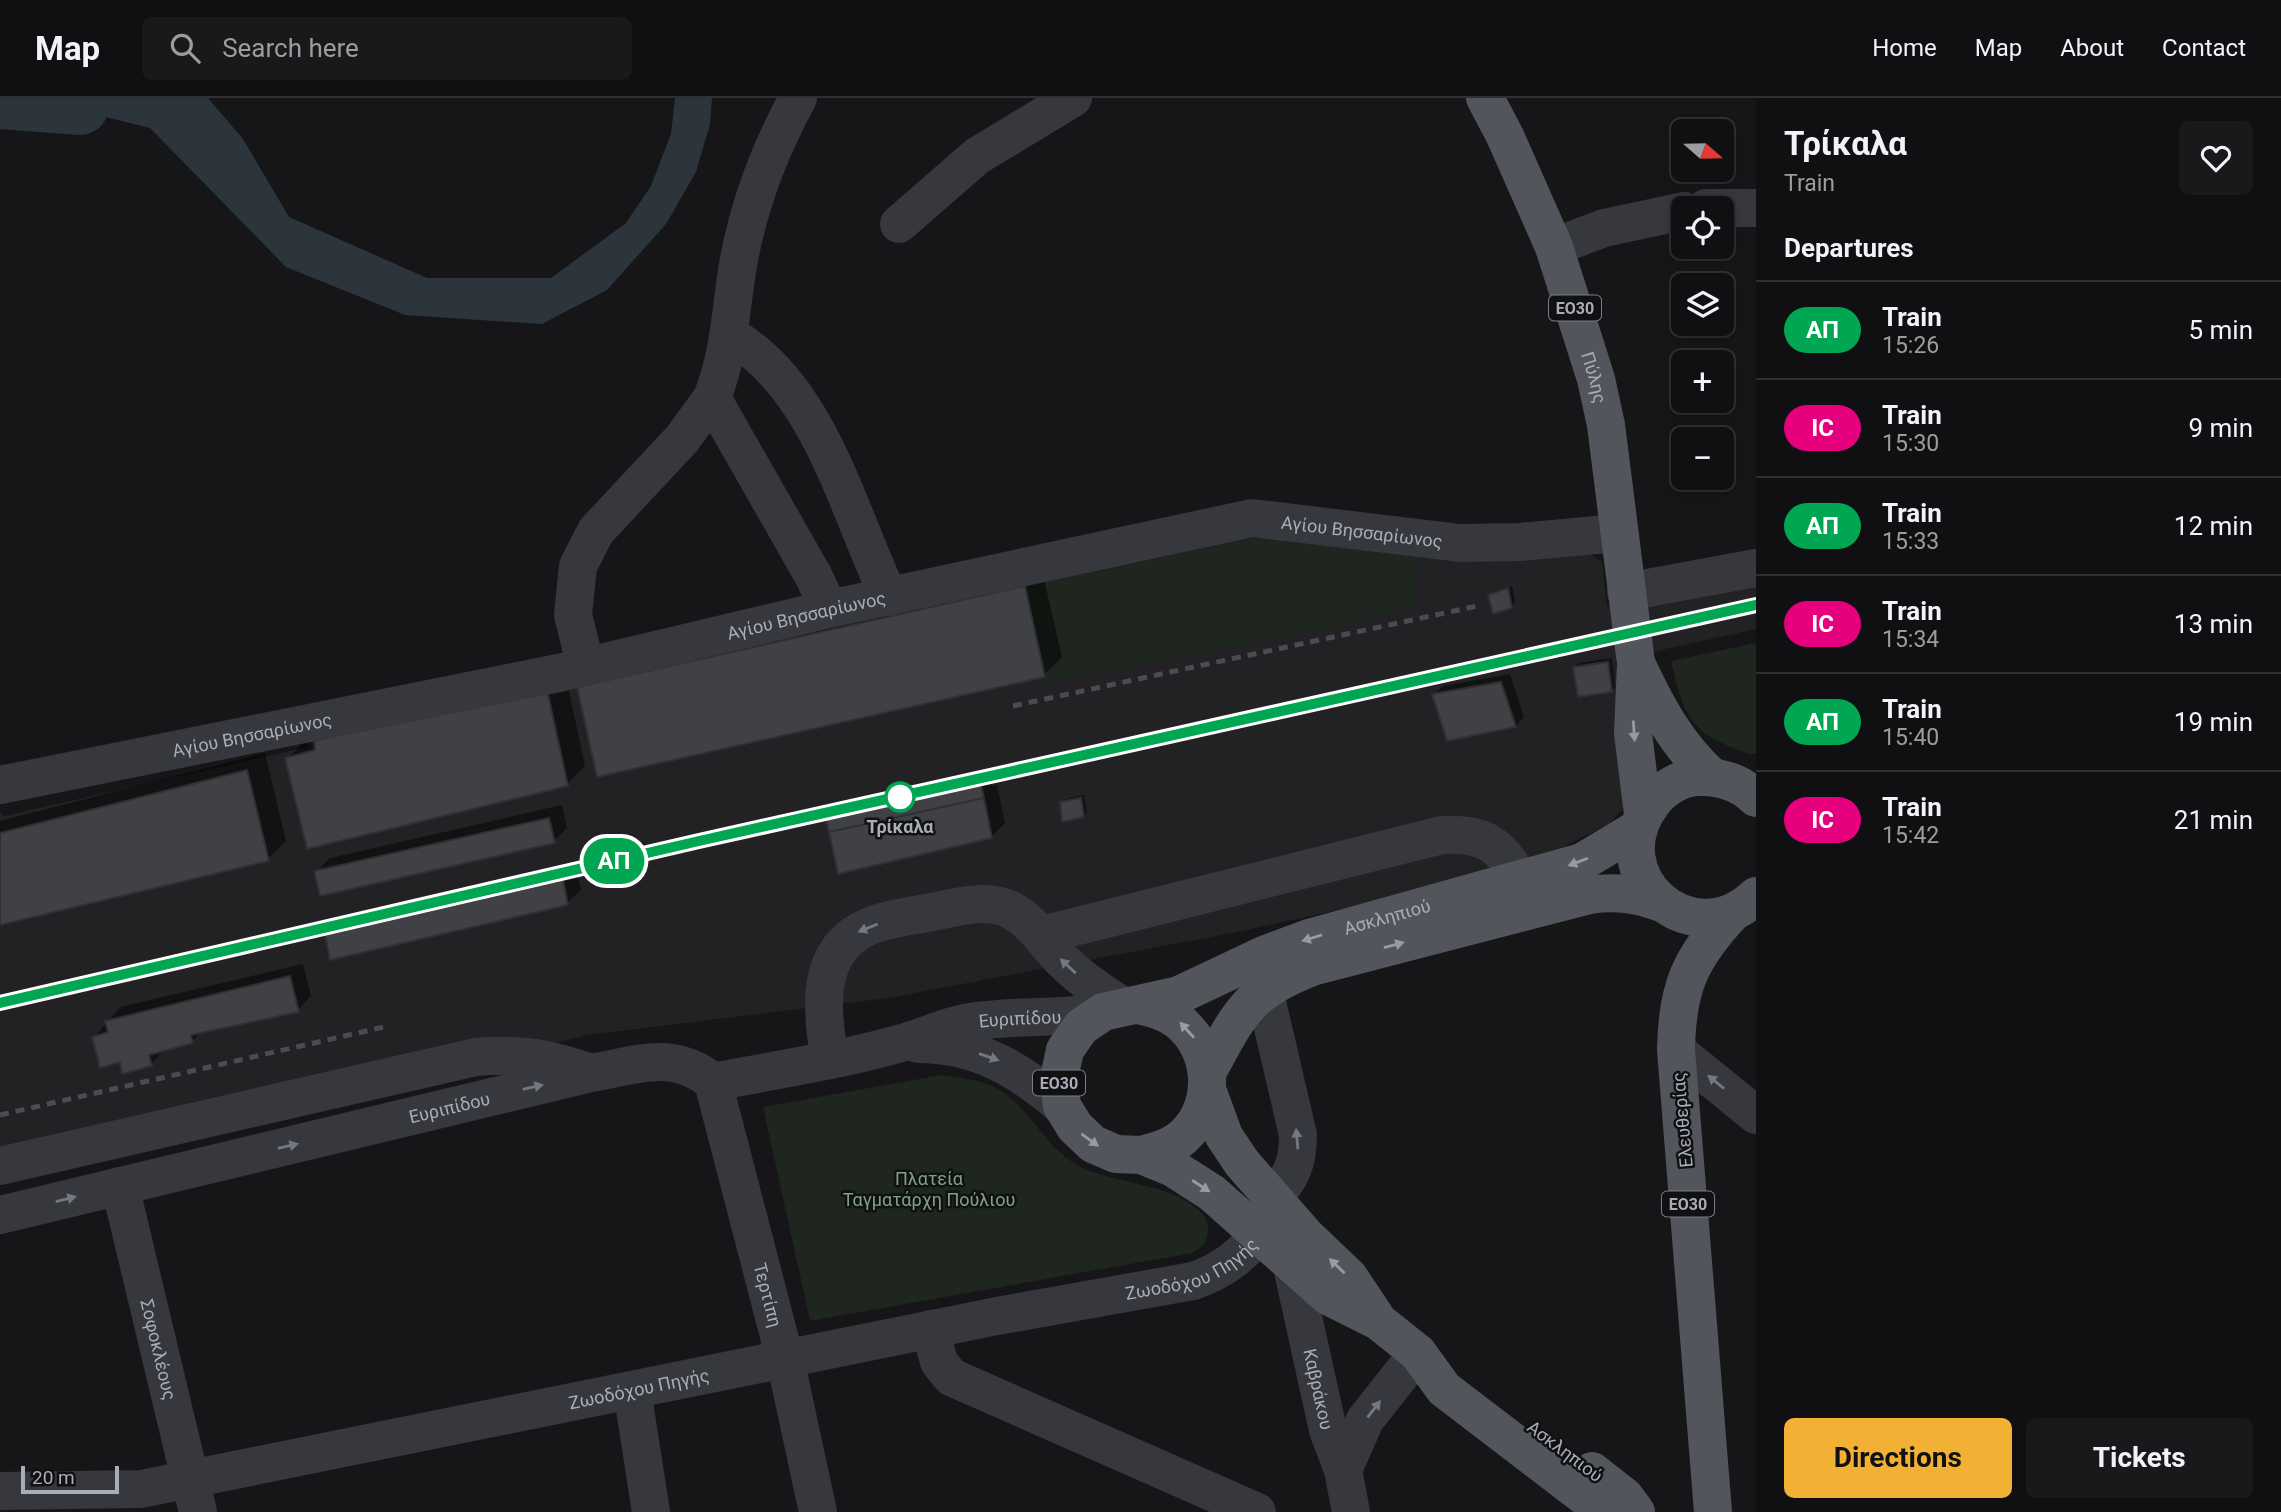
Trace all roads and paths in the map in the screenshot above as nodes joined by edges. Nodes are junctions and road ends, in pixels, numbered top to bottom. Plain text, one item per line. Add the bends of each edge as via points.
1 (798, 98) edge
2 (1073, 98) edge
3 (1485, 98) edge
4 (1734, 208) edge
5 (1756, 208) edge
6 (1671, 214) edge
7 (900, 224) dead end
8 (1554, 247) junction
9 (731, 336) junction
10 (712, 398) junction
11 (1618, 533) junction
12 (1756, 568) edge
13 (1626, 592) junction
14 (889, 597) junction
15 (829, 609) junction
16 (1636, 663) junction
17 (586, 667) junction
18 (0, 785) edge
19 (1739, 785) edge
20 (1640, 821) junction
21 (1520, 880) junction
22 (1664, 904) junction
23 (1744, 904) edge
24 (1042, 935) junction
25 (1264, 989) junction
26 (1121, 1008) junction
27 (898, 1044) junction
28 (1676, 1050) junction
29 (830, 1060) junction
30 (591, 1073) junction
31 (713, 1082) junction
32 (1208, 1082) junction
33 (1062, 1105) junction
34 (1756, 1115) edge
35 (1141, 1155) junction
36 (0, 1166) edge
37 (120, 1186) junction
38 (0, 1215) edge
39 (1266, 1216) junction
40 (1291, 1262) junction
41 (1378, 1321) junction
42 (930, 1329) junction
43 (1418, 1353) junction
44 (785, 1359) junction
45 (632, 1390) junction
46 (1343, 1469) junction
47 (0, 1491) edge
48 (194, 1496) edge
49 (651, 1512) edge
50 (818, 1512) edge
51 (1257, 1512) edge
52 (1351, 1512) edge
53 (1605, 1512) edge
54 (1636, 1512) edge
55 (1713, 1512) edge

1 - 9 street via 757,185 737,270
2 - 7 street via 977,156
3 - 8 main road, Πύλης / ΕΟ30
4 - 5 street
6 - 8 street via 1604,228
8 - 11 main road, Πύλης / ΕΟ30 via 1601,402
9 - 10 street
9 - 14 street via 777,372 800,404 839,478
10 - 15 street
10 - 17 street via 682,439 596,531 578,566 573,615
11 - 13 main road, Πύλης / ΕΟ30
11 - 14 street, Αγίου Βησσαρίωνος via 1460,543 1252,518
12 - 13 street
13 - 16 main road, Ελευθερίας / ΕΟ30
14 - 15 street, Αγίου Βησσαρίωνος
15 - 17 street, Αγίου Βησσαρίωνος
16 - 19 main road, Ελευθερίας / ΕΟ30 via 1672,733 1689,755
16 -> 20 main road, Ελευθερίας / ΕΟ30 via 1633,733
17 - 18 street, Αγίου Βησσαρίωνος
19 - 20 main road, Ελευθερίας / ΕΟ30 via 1691,778 1656,797
20 -> 21 main road, Ασκληπιού / ΕΟ30 via 1582,862
20 - 22 main road, Ελευθερίας / ΕΟ30 via 1635,849 1639,870 1648,889
21 - 24 street via 1508,858 1492,844 1460,834 1442,835
21 -> 26 main road, Ασκληπιού / ΕΟ30 via 1309,938 1179,995
22 - 23 main road, Ελευθερίας / ΕΟ30 via 1697,917 1715,917
25 -> 22 main road, Ασκληπιού / ΕΟ30 via 1315,966 1588,895 1635,894
23 - 28 main road, Ελευθερίας / ΕΟ30 via 1707,940 1692,963 1681,992
26 -> 24 street via 1062,960
24 -> 29 street via 1007,909 988,905 967,905 872,925 854,934 839,948 823,996
25 - 32 main road, Ασκληπιού / ΕΟ30 via 1232,1025
39 -> 25 street, Ζωοδόχου Πηγής via 1293,1172 1298,1135
26 - 27 street, Ευριπίδου via 1068,1018 1012,1017 966,1023
32 -> 26 main road, Ασκληπιού / ΕΟ30 via 1202,1052 1177,1019 1158,1010
26 - 33 main road, Ασκληπιού / ΕΟ30 via 1081,1027 1065,1050 1059,1078
27 - 29 street, Ευριπίδου
27 -> 33 street, Ευριπίδου via 938,1044 999,1060
34 -> 28 street
28 - 55 main road, Ελευθερίας / ΕΟ30
29 - 31 street, Ευριπίδου
30 - 31 street, Ευριπίδου via 659,1060 699,1070
30 - 36 street via 547,1058 512,1054 475,1057
37 -> 30 street, Ευριπίδου
31 - 44 street, Τερτίπη
32 - 35 main road, Ασκληπιού / ΕΟ30 via 1200,1115 1185,1135 1164,1149
32 - 39 main road, Ασκληπιού / ΕΟ30 via 1224,1136
33 -> 35 main road, Ασκληπιού / ΕΟ30 via 1074,1127 1093,1144 1116,1154
35 -> 39 main road, Ασκληπιού / ΕΟ30 via 1173,1168 1212,1194
38 -> 37 street, Ευριπίδου
37 - 48 street, Σοφοκλέους
39 - 40 main road, Ασκληπιού / ΕΟ30
41 -> 39 main road, Ασκληπιού / ΕΟ30 via 1349,1277
39 - 42 street, Ζωοδόχου Πηγής via 1243,1254 1220,1272 1193,1282
40 - 41 main road, Ασκληπιού / ΕΟ30 via 1328,1296
40 - 46 street, Καβράκου via 1328,1430
41 - 43 main road, Ασκληπιού / ΕΟ30
42 - 44 street, Ζωοδόχου Πηγής
42 - 51 street via 939,1362 951,1377
46 -> 43 street via 1364,1420
43 - 53 main road, Ασκληπιού / ΕΟ30 via 1444,1389
43 - 54 main road, Ασκληπιού / ΕΟ30 via 1460,1371 1625,1496
44 - 45 street, Ζωοδόχου Πηγής
44 - 50 street, Τερτίπη
45 - 48 street, Ζωοδόχου Πηγής
45 - 49 street
46 - 52 street, Καβράκου
47 - 48 street, Ζωοδόχου Πηγής

